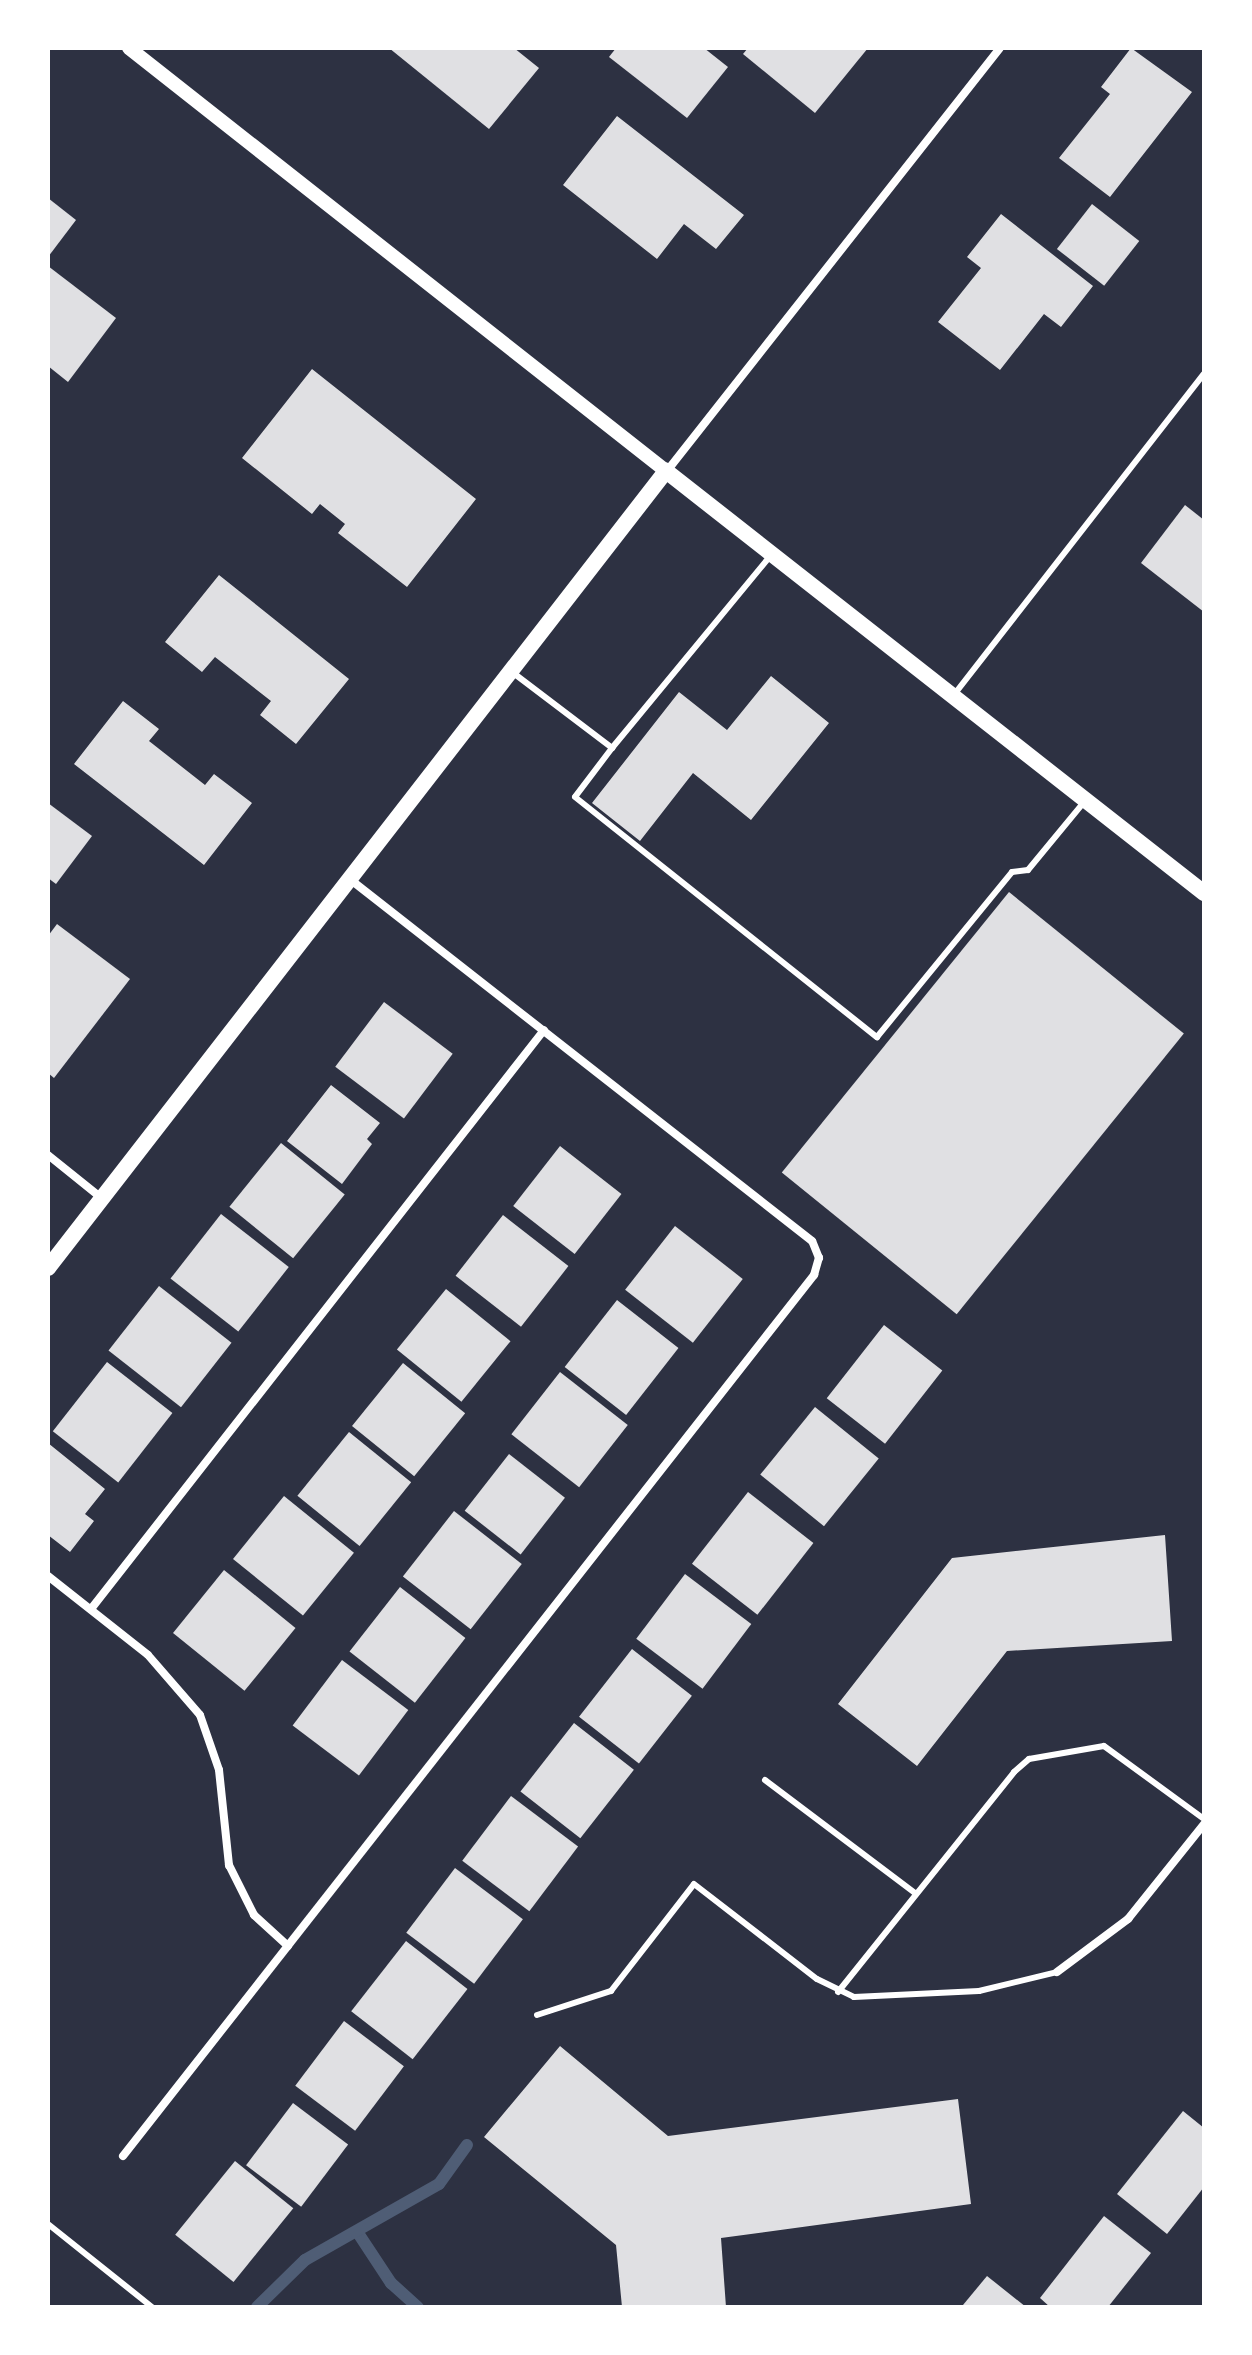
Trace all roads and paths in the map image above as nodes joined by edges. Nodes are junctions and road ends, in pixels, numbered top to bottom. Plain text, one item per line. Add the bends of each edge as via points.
1 (129, 48) edge
2 (1000, 48) edge
3 (1204, 374) edge
4 (666, 471) junction
5 (773, 553) junction
6 (512, 672) junction
7 (952, 697) junction
8 (612, 748) junction
9 (1086, 799) junction
10 (351, 880) junction
11 (1204, 893) edge
12 (544, 1030) junction
13 (48, 1155) edge
14 (105, 1200) junction
15 (48, 1268) edge
16 (48, 1576) edge
17 (91, 1609) junction
18 (765, 1780) dead end
19 (1204, 1822) edge
20 (915, 1893) junction
21 (288, 1946) junction
22 (1057, 1972) joint
23 (838, 1992) junction
24 (537, 2015) dead end
25 (123, 2156) dead end
26 (48, 2224) edge
27 (152, 2307) edge

1 - 4 street
2 - 4 street
3 - 7 lane
4 - 5 main road
4 - 6 main road
5 - 7 main road
5 - 8 lane
6 - 8 lane
6 - 10 main road
7 - 9 main road
8 - 9 lane via 575,797 877,1037 1012,872 1028,870
9 - 11 main road
10 - 12 street
10 - 14 main road
12 - 17 street
12 - 21 street via 812,1241 819,1258 814,1275
13 - 14 street
14 - 15 main road
16 - 17 street
17 - 21 street via 148,1655 200,1715 219,1770 229,1865 254,1915
18 - 20 lane
19 - 20 lane via 1104,1746 1044,1753 1014,1772
19 - 22 street via 1128,1919
20 - 23 lane
21 - 25 street
22 - 23 lane via 979,1991 868,1998
23 - 24 lane via 694,1884 611,1991
26 - 27 lane

